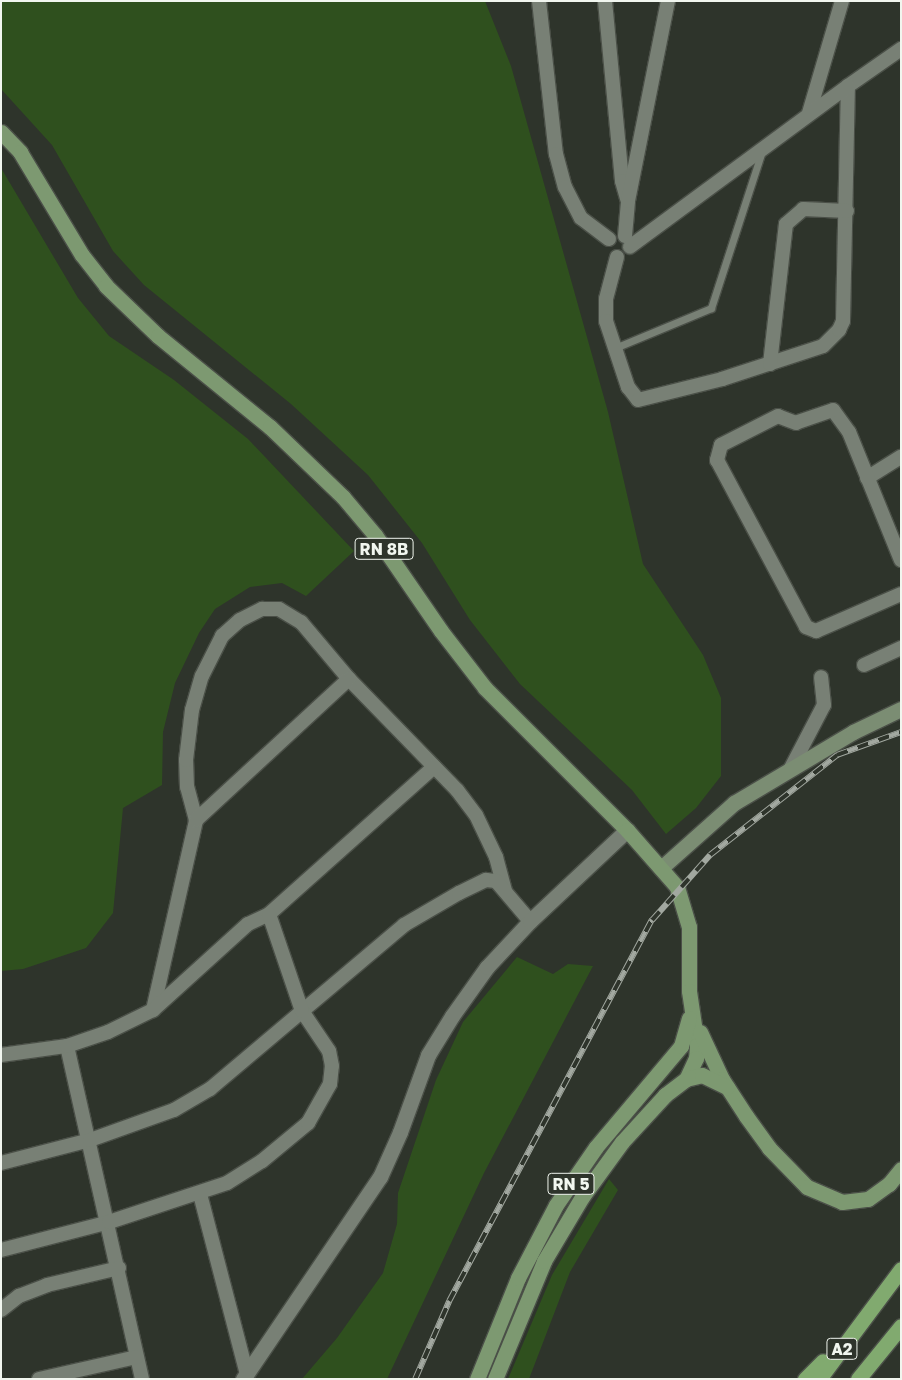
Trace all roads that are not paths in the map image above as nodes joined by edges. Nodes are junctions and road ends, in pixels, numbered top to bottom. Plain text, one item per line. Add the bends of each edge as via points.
1 (539, 1) edge
2 (605, 1) edge
3 (668, 1) edge
4 (842, 1) edge
5 (901, 48) edge
6 (848, 86) junction
7 (809, 112) junction
8 (1, 132) edge
9 (763, 148) junction
10 (628, 201) junction
11 (846, 211) junction
12 (609, 239) junction
13 (628, 241) junction
14 (618, 257) junction
15 (615, 348) junction
16 (770, 364) junction
17 (901, 457) edge
18 (868, 478) junction
19 (901, 560) edge
20 (901, 594) edge
21 (901, 648) edge
22 (864, 664) dead end
23 (821, 677) dead end
24 (350, 679) junction
25 (901, 709) edge
26 (434, 767) junction
27 (791, 768) junction
28 (196, 820) junction
29 (627, 830) junction
30 (661, 868) junction
31 (505, 890) junction
32 (269, 914) junction
33 (530, 921) junction
34 (692, 1007) junction
35 (154, 1010) junction
36 (302, 1011) junction
37 (67, 1046) junction
38 (1, 1055) edge
39 (696, 1058) junction
40 (717, 1070) junction
41 (686, 1079) junction
42 (649, 1084) junction
43 (727, 1087) junction
44 (90, 1140) junction
45 (1, 1163) edge
46 (901, 1169) edge
47 (200, 1194) junction
48 (109, 1222) junction
49 (1, 1250) edge
50 (119, 1268) junction
51 (901, 1269) edge
52 (1, 1310) edge
53 (865, 1319) junction
54 (901, 1326) edge
55 (891, 1340) junction
56 (137, 1357) junction
57 (245, 1376) edge
58 (39, 1379) edge
59 (142, 1379) edge
60 (477, 1379) edge
61 (495, 1379) edge
62 (805, 1379) edge
63 (819, 1379) edge
64 (858, 1379) edge
65 (864, 1379) edge

1 - 12 street via 556,154 564,187 581,218
2 - 10 street via 622,181
3 - 10 street
4 - 7 street
5 - 6 street
6 - 7 street
6 - 11 street
7 - 9 street
8 - 29 main road, RN 8B via 20,152 82,255 106,286 158,336 270,428 343,497 375,535 485,688
9 - 13 street
9 - 15 lane via 711,308
10 - 13 street
11 - 16 street via 843,321 839,330 813,352
11 - 16 street via 803,209 786,224
12 - 13 street via 620,234
12 - 14 street via 608,250
13 - 14 street via 623,256
14 - 15 street via 605,310
15 - 16 street via 628,387 638,400
17 - 18 street
18 - 19 street
18 - 20 street via 849,432 833,410 796,423 778,416 721,445 717,451 717,460 806,627 816,631
21 - 22 street
23 - 27 street via 824,705
24 - 26 street
24 - 28 street
24 - 28 street via 292,615 279,609 262,609 240,620 222,636 211,653 192,710 186,760
25 - 27 main road
26 - 31 street via 476,815 496,857
26 - 32 street
27 - 30 main road via 734,803
28 - 35 street
29 - 30 main road, RN 8B
29 - 33 street
30 - 34 main road, RN 8B via 677,888 688,914
31 - 33 street via 514,906
31 - 36 street via 496,881 486,880 404,925
32 - 35 street via 248,924
32 - 36 street
33 - 57 street via 487,967 452,1016 428,1055 380,1177
34 - 39 main road
34 - 40 main road
34 - 42 main road, RN 5 via 681,1046
35 - 37 street via 108,1032
36 - 44 street via 210,1089 174,1110
36 - 47 street via 329,1050 332,1066 330,1084 320,1104 308,1123 262,1161 227,1183
37 - 38 street
37 - 44 street
39 - 40 main road
39 - 41 main road
39 - 42 main road, RN 5
40 - 43 main road
41 - 43 main road via 702,1075
41 - 61 main road, RN 5 via 665,1095 622,1142 582,1197 532,1286
42 - 60 main road, RN 5 via 596,1147 552,1212 518,1278
43 - 46 main road via 769,1148 807,1187 823,1195 842,1202 868,1199 889,1184
44 - 45 street
44 - 48 street
47 - 48 street
47 - 57 street
48 - 49 street
48 - 50 street
50 - 52 street via 47,1285 19,1296
50 - 56 street
51 - 53 highway, A2
53 - 62 highway
53 - 63 highway, A2
54 - 55 highway, A2
55 - 64 highway, A2
55 - 65 highway
56 - 58 street
56 - 59 street

